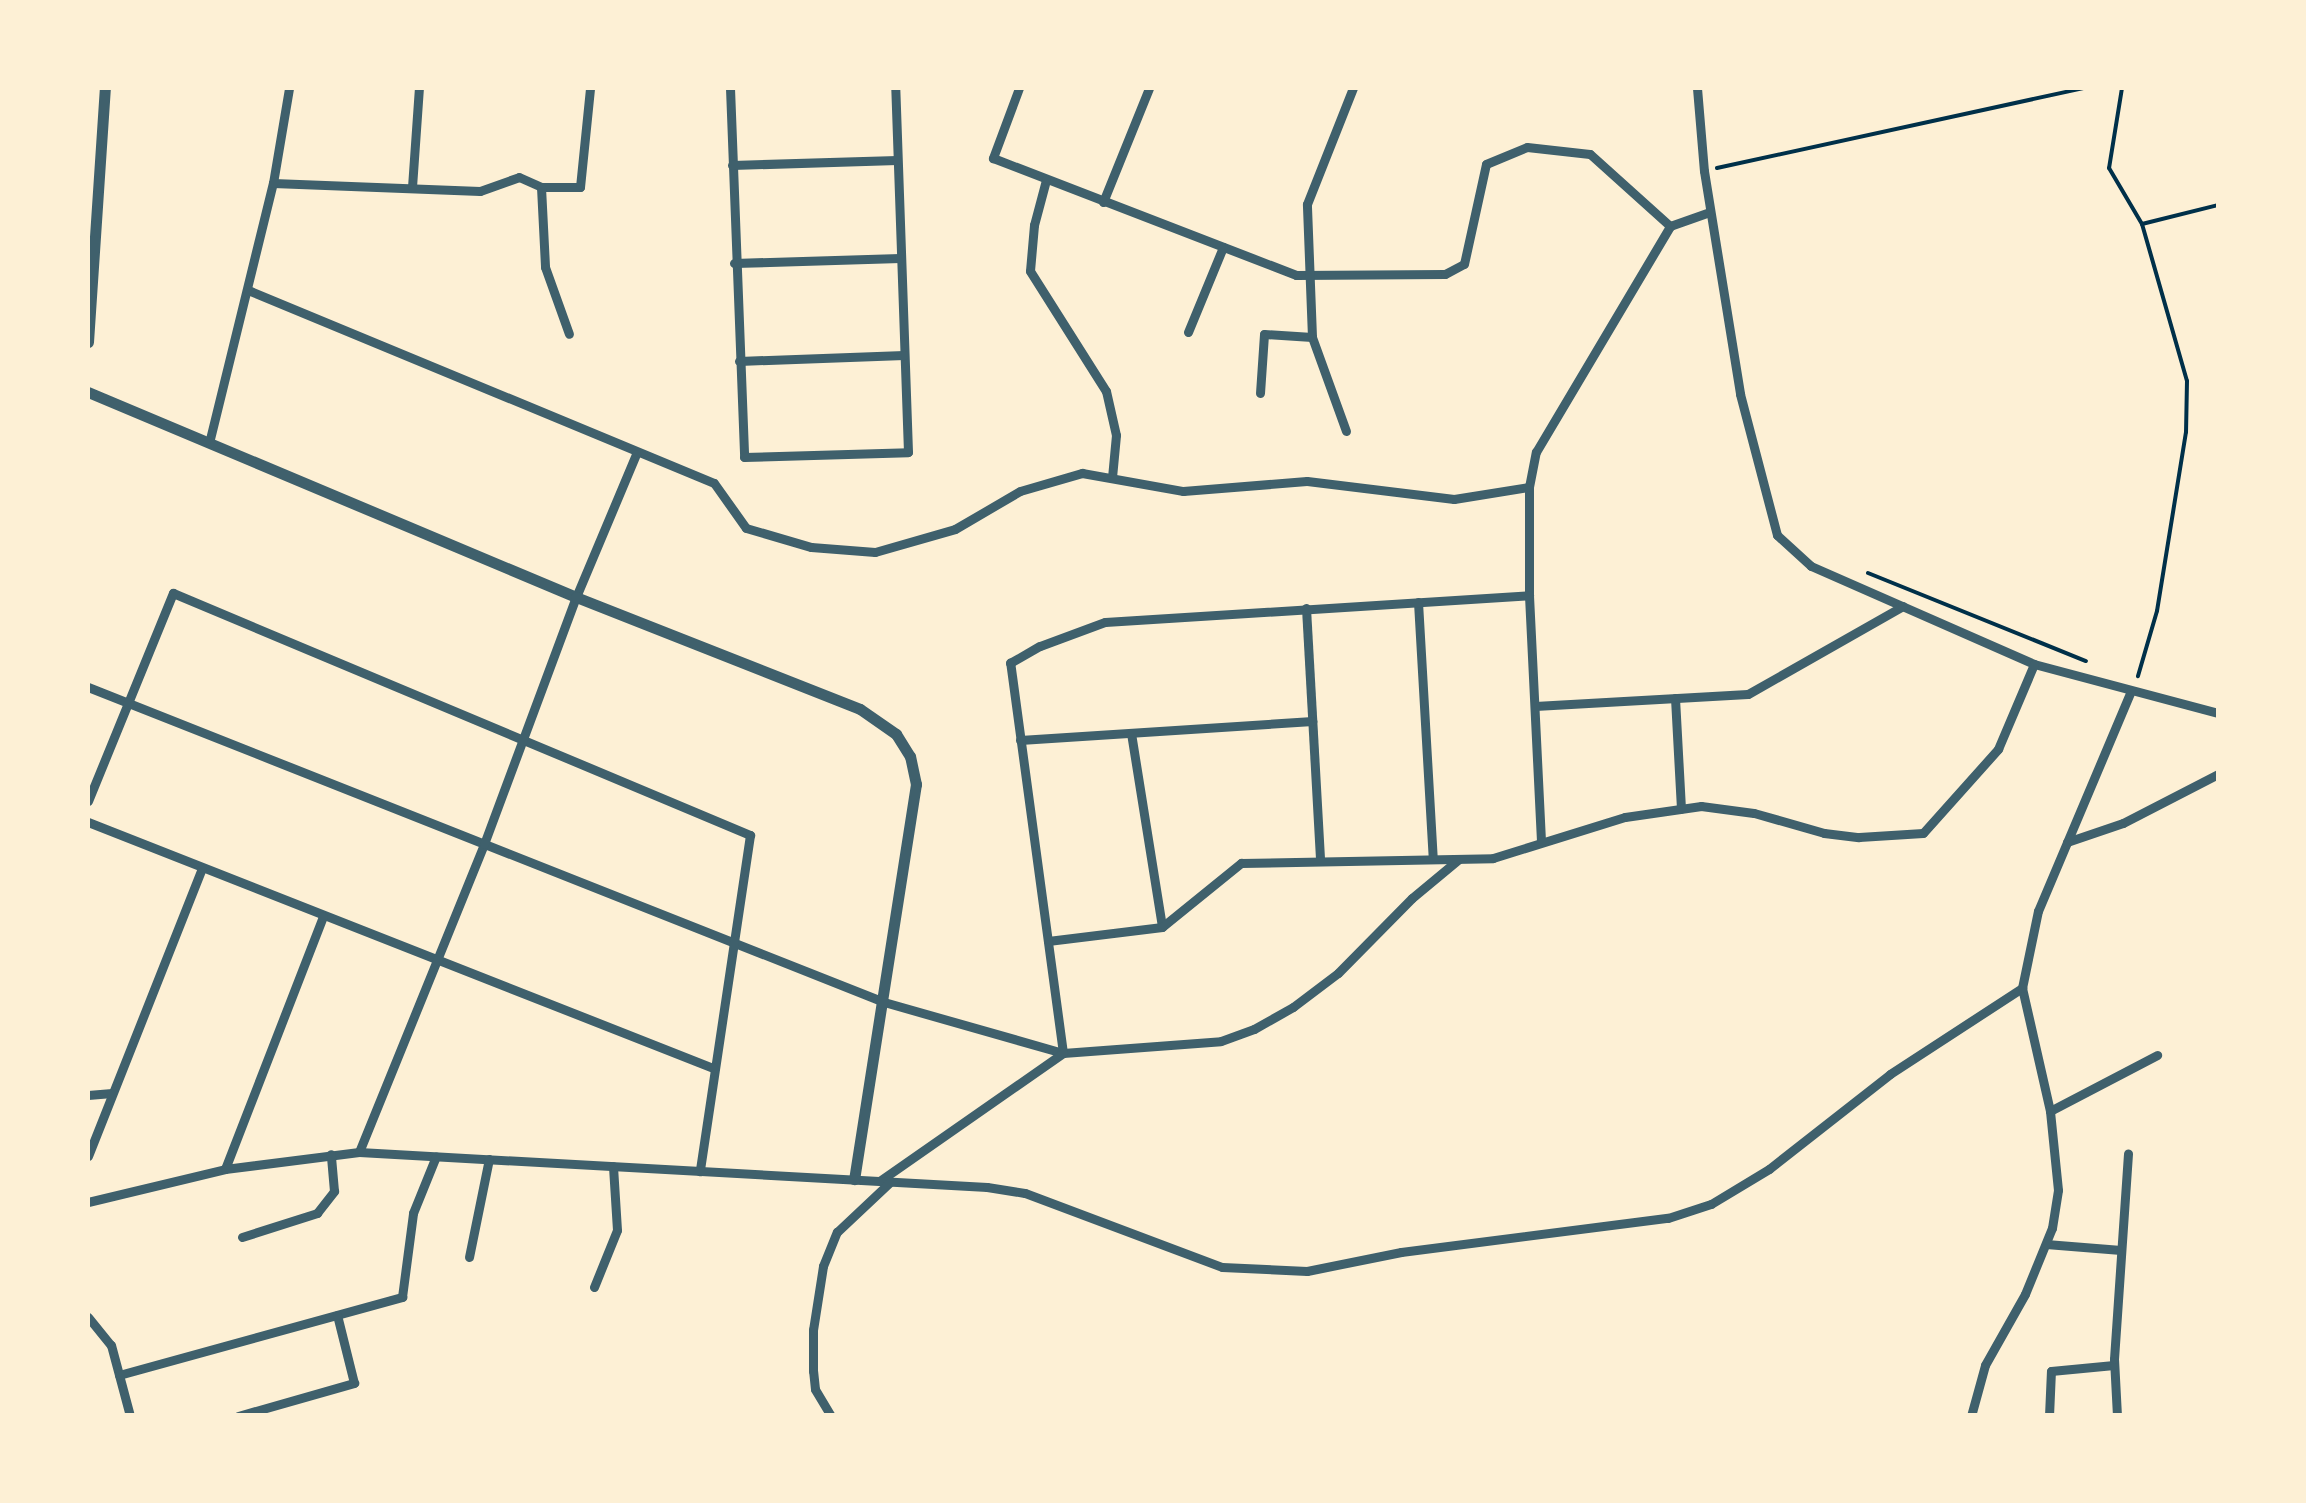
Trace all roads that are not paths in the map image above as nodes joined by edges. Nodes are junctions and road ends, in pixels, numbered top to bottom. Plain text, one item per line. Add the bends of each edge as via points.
1 (106, 88) edge
2 (289, 88) edge
3 (419, 88) edge
4 (590, 88) edge
5 (730, 88) edge
6 (896, 88) edge
7 (1019, 88) edge
8 (1149, 88) edge
9 (1353, 88) edge
10 (1697, 88) edge
11 (897, 160) junction
12 (732, 165) junction
13 (1046, 180) junction
14 (273, 183) junction
15 (412, 187) junction
16 (541, 187) junction
17 (1103, 202) junction
18 (1710, 212) junction
19 (1670, 226) junction
20 (1224, 248) junction
21 (900, 258) junction
22 (734, 263) junction
23 (1312, 275) junction
24 (248, 290) junction
25 (1188, 332) dead end
26 (569, 334) dead end
27 (1312, 337) junction
28 (88, 342) edge
29 (904, 355) junction
30 (739, 361) junction
31 (88, 392) edge
32 (1260, 393) dead end
33 (1346, 431) dead end
34 (208, 444) junction
35 (636, 454) junction
36 (1112, 477) junction
37 (1528, 487) junction
38 (1529, 595) junction
39 (576, 597) junction
40 (1418, 602) junction
41 (1903, 606) junction
42 (1306, 608) junction
43 (2034, 664) junction
44 (88, 687) edge
45 (2130, 691) junction
46 (1675, 698) junction
47 (127, 704) junction
48 (1535, 706) junction
49 (2218, 713) edge
50 (1312, 721) junction
51 (1131, 732) junction
52 (524, 740) junction
53 (1020, 740) junction
54 (2218, 774) edge
55 (88, 801) edge
56 (1680, 809) junction
57 (88, 822) edge
58 (1541, 841) junction
59 (2068, 842) junction
60 (484, 844) junction
61 (1320, 858) junction
62 (1433, 859) junction
63 (1459, 859) junction
64 (201, 870) junction
65 (323, 916) junction
66 (1162, 927) junction
67 (1048, 942) junction
68 (734, 944) junction
69 (437, 958) junction
70 (2022, 988) junction
71 (884, 1002) junction
72 (1063, 1053) junction
73 (2157, 1054) dead end
74 (713, 1068) junction
75 (112, 1093) junction
76 (88, 1095) edge
77 (2050, 1110) junction
78 (360, 1152) junction
79 (2128, 1153) dead end
80 (331, 1154) junction
81 (88, 1156) edge
82 (436, 1156) junction
83 (489, 1158) junction
84 (613, 1166) junction
85 (225, 1168) junction
86 (700, 1171) junction
87 (854, 1179) junction
88 (878, 1182) junction
89 (890, 1182) junction
90 (88, 1202) edge
91 (242, 1237) dead end
92 (2046, 1244) junction
93 (2121, 1250) junction
94 (469, 1257) dead end
95 (594, 1287) dead end
96 (337, 1315) junction
97 (88, 1317) edge
98 (2114, 1365) junction
99 (119, 1375) junction
100 (130, 1416) edge
101 (238, 1416) edge
102 (831, 1416) edge
103 (1971, 1416) edge
104 (2050, 1416) edge
105 (2117, 1416) edge

1 - 28 street
2 - 14 street
3 - 15 street
4 - 16 street via 580,187
5 - 12 street
6 - 11 street
7 - 13 street via 993,158
8 - 17 street
9 - 23 street via 1307,204
10 - 18 street
11 - 12 street
11 - 21 street
12 - 22 street
13 - 17 street
13 - 36 street via 1030,270 1106,391 1116,435
14 - 15 street
14 - 24 street
15 - 16 street via 480,191 520,177
16 - 26 street via 545,267
17 - 20 street
18 - 19 street
18 - 41 street via 1740,394 1777,534 1811,566
19 - 23 street via 1590,154 1527,147 1486,164 1464,264 1445,274
19 - 37 street via 1536,452
20 - 23 street
20 - 25 street
21 - 22 street
21 - 29 street
22 - 30 street
23 - 27 street
24 - 34 street
24 - 35 street
27 - 32 street via 1264,334
27 - 33 street
29 - 30 street
29 - 30 street via 908,452 744,457
31 - 34 street
34 - 39 street
35 - 36 street via 714,483 746,528 811,547 874,552 954,529 1020,490 1082,473
35 - 39 street
36 - 37 street via 1184,491 1307,482 1454,499
37 - 38 street
38 - 40 street
38 - 48 street
39 - 52 street
39 - 71 street via 860,709 896,734 916,784
40 - 42 street
40 - 62 street
41 - 43 street
41 - 46 street via 1748,694
42 - 50 street
42 - 53 street via 1105,622 1040,646 1010,663
43 - 45 street
43 - 56 street via 1998,749 1924,833 1859,837 1754,813
44 - 47 street
45 - 49 street
45 - 59 street
46 - 48 street
46 - 56 street
47 - 52 street via 172,593
47 - 55 street
47 - 60 street
48 - 58 street
50 - 51 street
50 - 61 street
51 - 53 street
51 - 66 street
52 - 60 street
52 - 68 street via 750,835
53 - 67 street
54 - 59 street via 2123,823
56 - 58 street
57 - 64 street
58 - 63 street via 1493,858
59 - 70 street via 2043,890
60 - 68 street
60 - 69 street
61 - 62 street
61 - 66 street via 1241,863
62 - 63 street
63 - 72 street via 1338,973 1254,1029 1221,1041
64 - 65 street
64 - 75 street
65 - 69 street
65 - 85 street
66 - 67 street
67 - 72 street
68 - 71 street
68 - 74 street
69 - 74 street
69 - 78 street
70 - 77 street
70 - 89 street via 1890,1074 1769,1169 1711,1204 1668,1218 1401,1252 1307,1271 1254,1272 1179,1253 1025,1193
71 - 72 street
71 - 87 street
72 - 88 street
73 - 77 street
74 - 86 street
75 - 76 street
75 - 81 street
77 - 92 street via 2058,1190
78 - 80 street
78 - 82 street
79 - 93 street
80 - 85 street
80 - 91 street via 334,1192 317,1214
82 - 83 street
82 - 96 street via 413,1213 402,1297
83 - 84 street
83 - 94 street
84 - 86 street
84 - 95 street via 616,1230
85 - 90 street
86 - 87 street
87 - 88 street
88 - 89 street
89 - 102 street via 836,1232 823,1266 813,1371 815,1390
92 - 93 street
92 - 103 street via 1985,1366
93 - 98 street
96 - 99 street
96 - 101 street via 354,1384
97 - 99 street via 111,1345
98 - 104 street via 2051,1371
98 - 105 street
99 - 100 street

